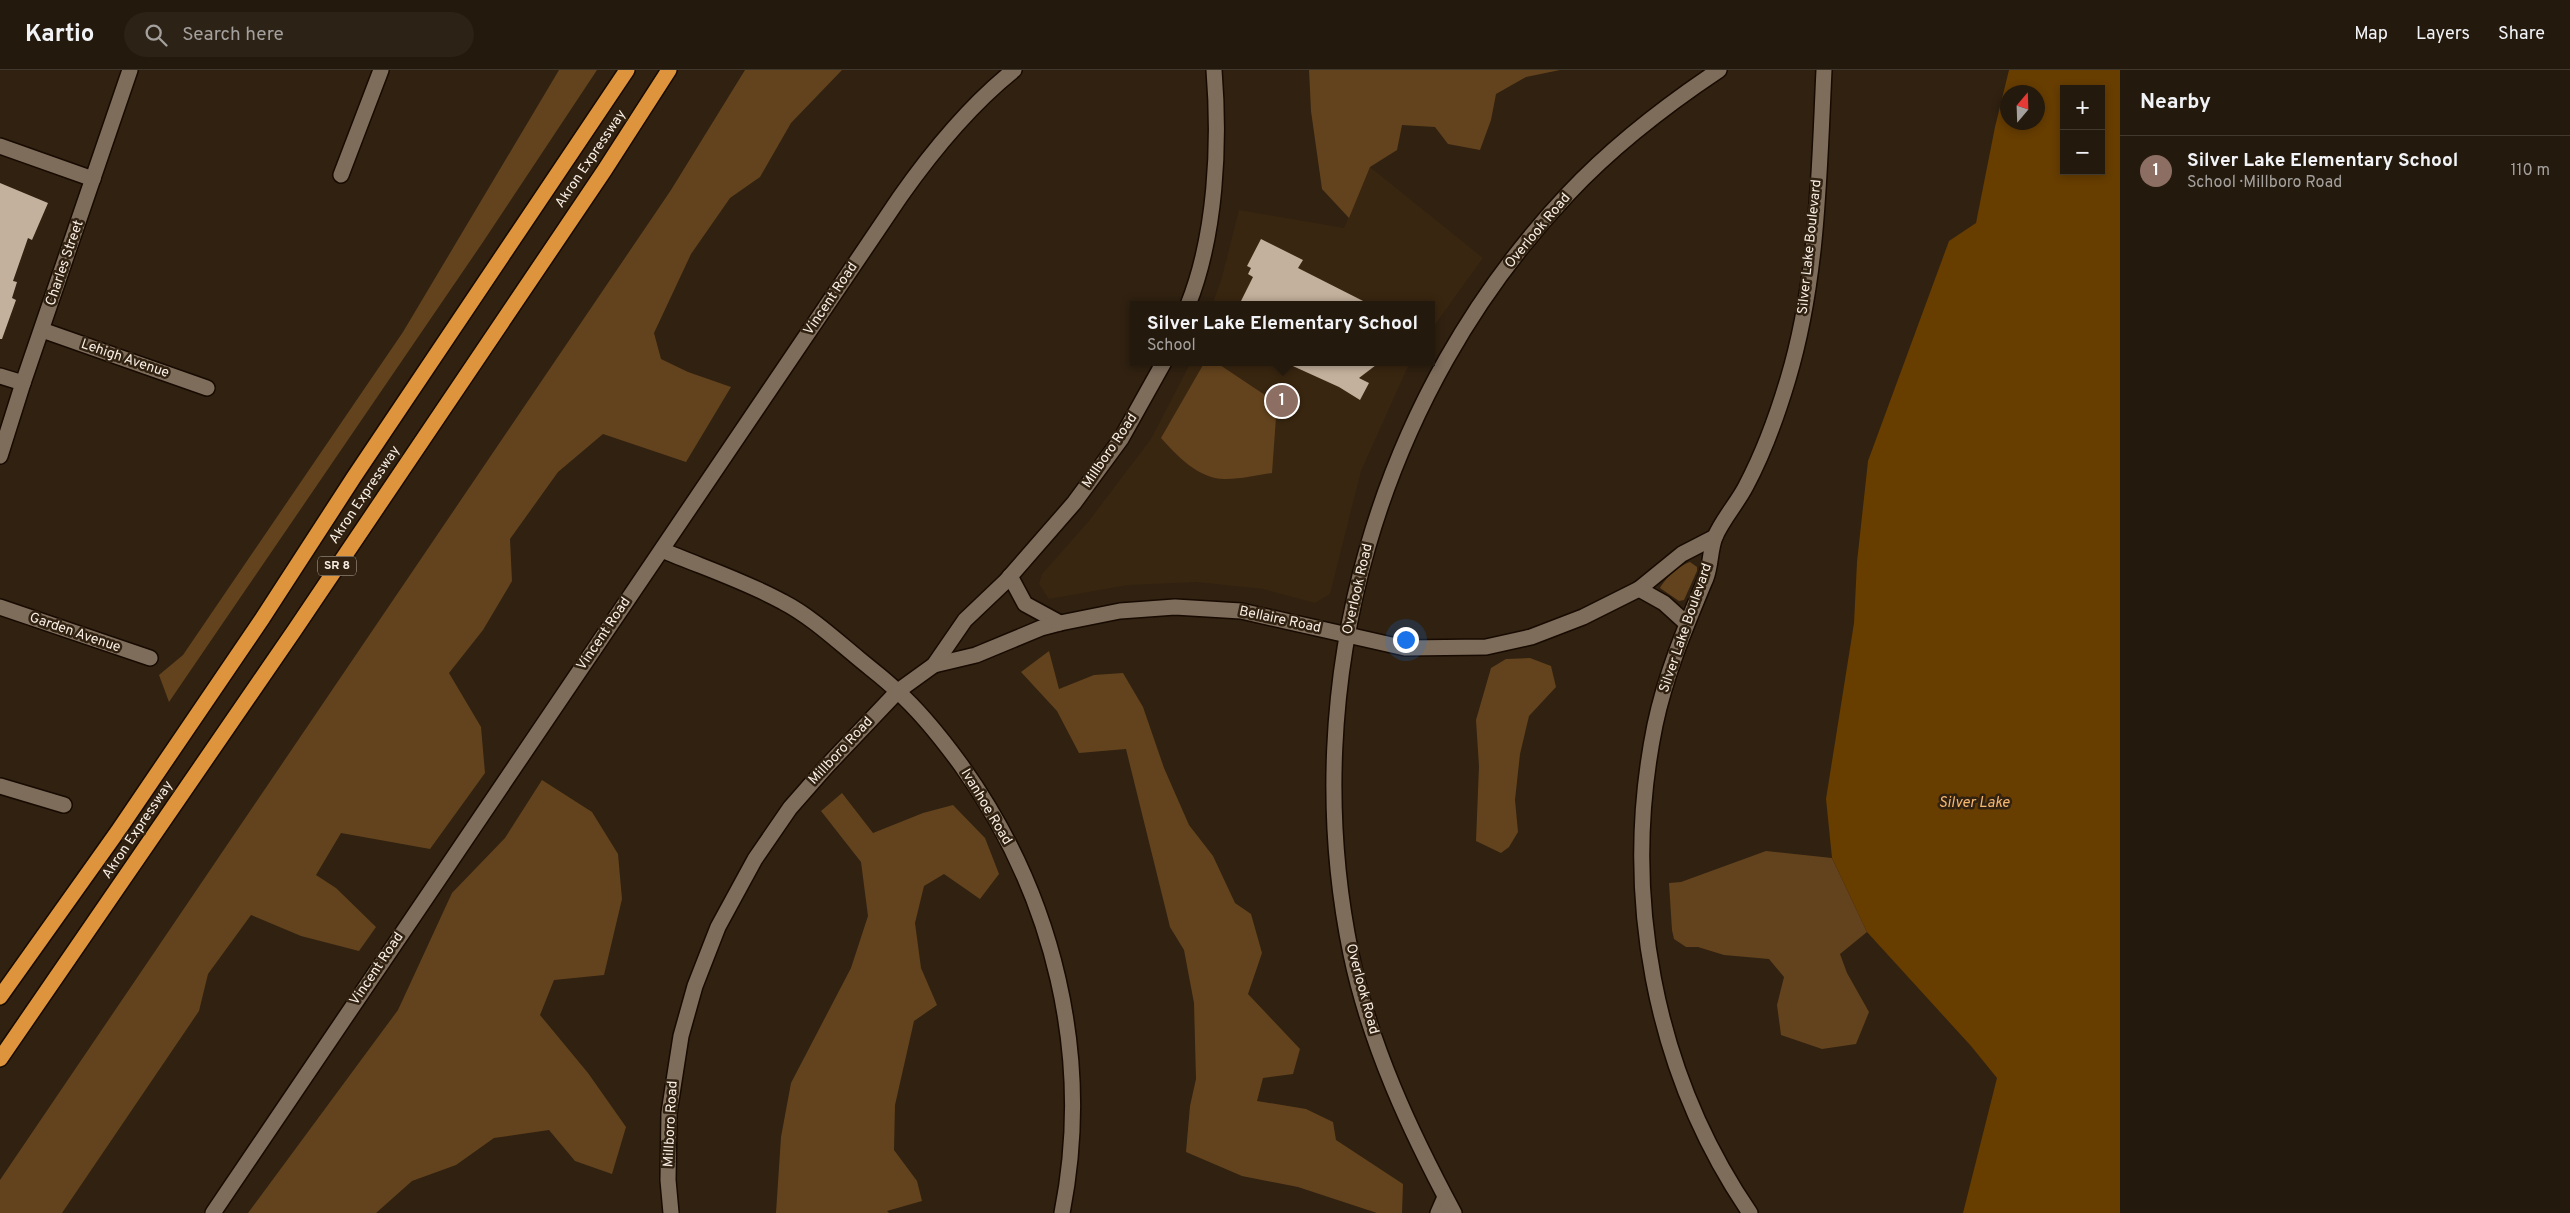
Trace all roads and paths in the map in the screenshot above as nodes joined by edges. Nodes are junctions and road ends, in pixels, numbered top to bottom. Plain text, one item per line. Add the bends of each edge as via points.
1 (130, 70) edge
2 (627, 70) edge
3 (669, 70) edge
4 (1014, 70) edge
5 (1214, 70) edge
6 (1719, 70) edge
7 (1824, 70) edge
8 (378, 71) edge
9 (0, 146) edge
10 (341, 175) dead end
11 (94, 179) junction
12 (1189, 301) edge
13 (42, 330) junction
14 (1162, 366) edge
15 (0, 376) edge
16 (22, 383) junction
17 (207, 388) dead end
18 (0, 456) edge
19 (1715, 537) junction
20 (662, 550) junction
21 (1010, 576) junction
22 (1639, 589) junction
23 (0, 607) edge
24 (1686, 622) junction
25 (1060, 623) junction
26 (1346, 635) junction
27 (150, 658) dead end
28 (934, 665) junction
29 (898, 691) junction
30 (0, 786) edge
31 (64, 805) dead end
32 (0, 997) edge
33 (0, 1059) edge
34 (1445, 1197) junction
35 (213, 1213) edge
36 (671, 1213) edge
37 (1062, 1213) edge
38 (1438, 1213) edge
39 (1454, 1213) edge
40 (1750, 1213) edge

1 - 11 street, Charles Street
2 - 32 highway, Akron Expressway / SR 8 via 262,619
3 - 33 highway, Akron Expressway / SR 8 via 294,631
4 - 20 street, Vincent Road via 958,122 923,164
5 - 12 street via 1216,120 1210,213
6 - 26 street, Overlook Road via 1656,115 1570,192 1524,244 1470,319 1437,375 1389,480 1362,565
7 - 19 street, Silver Lake Boulevard via 1814,240 1801,330 1782,400 1764,447 1741,495
8 - 10 street
9 - 11 street
11 - 13 street, Charles Street
13 - 16 street, Charles Street
13 - 17 street, Lehigh Avenue
14 - 21 street, Millboro Road via 1099,471
15 - 16 street
16 - 18 street, Charles Street
19 - 22 street, Bellaire Road via 1682,554
19 - 24 street, Silver Lake Boulevard via 1708,574
20 - 29 street, Ivanhoe Road via 784,602
20 - 35 street, Vincent Road
21 - 25 street via 1025,604
21 - 28 street, Millboro Road via 964,620
22 - 24 street via 1664,603
22 - 26 street, Bellaire Road via 1562,626 1486,647 1405,648
23 - 27 street, Garden Avenue
24 - 40 street, Silver Lake Boulevard via 1664,690 1648,767 1642,873 1647,945 1654,988 1676,1066 1714,1152
25 - 26 street, Bellaire Road via 1120,611 1175,607 1242,611
25 - 28 street, Bellaire Road via 976,655
26 - 34 street, Overlook Road via 1336,718 1334,786 1337,855 1351,955 1380,1056
28 - 29 street, Millboro Road
29 - 36 street, Millboro Road via 790,808 755,859 718,927 695,986 674,1074 668,1140
29 - 37 street, Ivanhoe Road via 939,736 976,786 1022,868 1042,918 1062,999 1070,1060 1072,1135
30 - 31 street
34 - 38 street
34 - 39 street, Overlook Road

